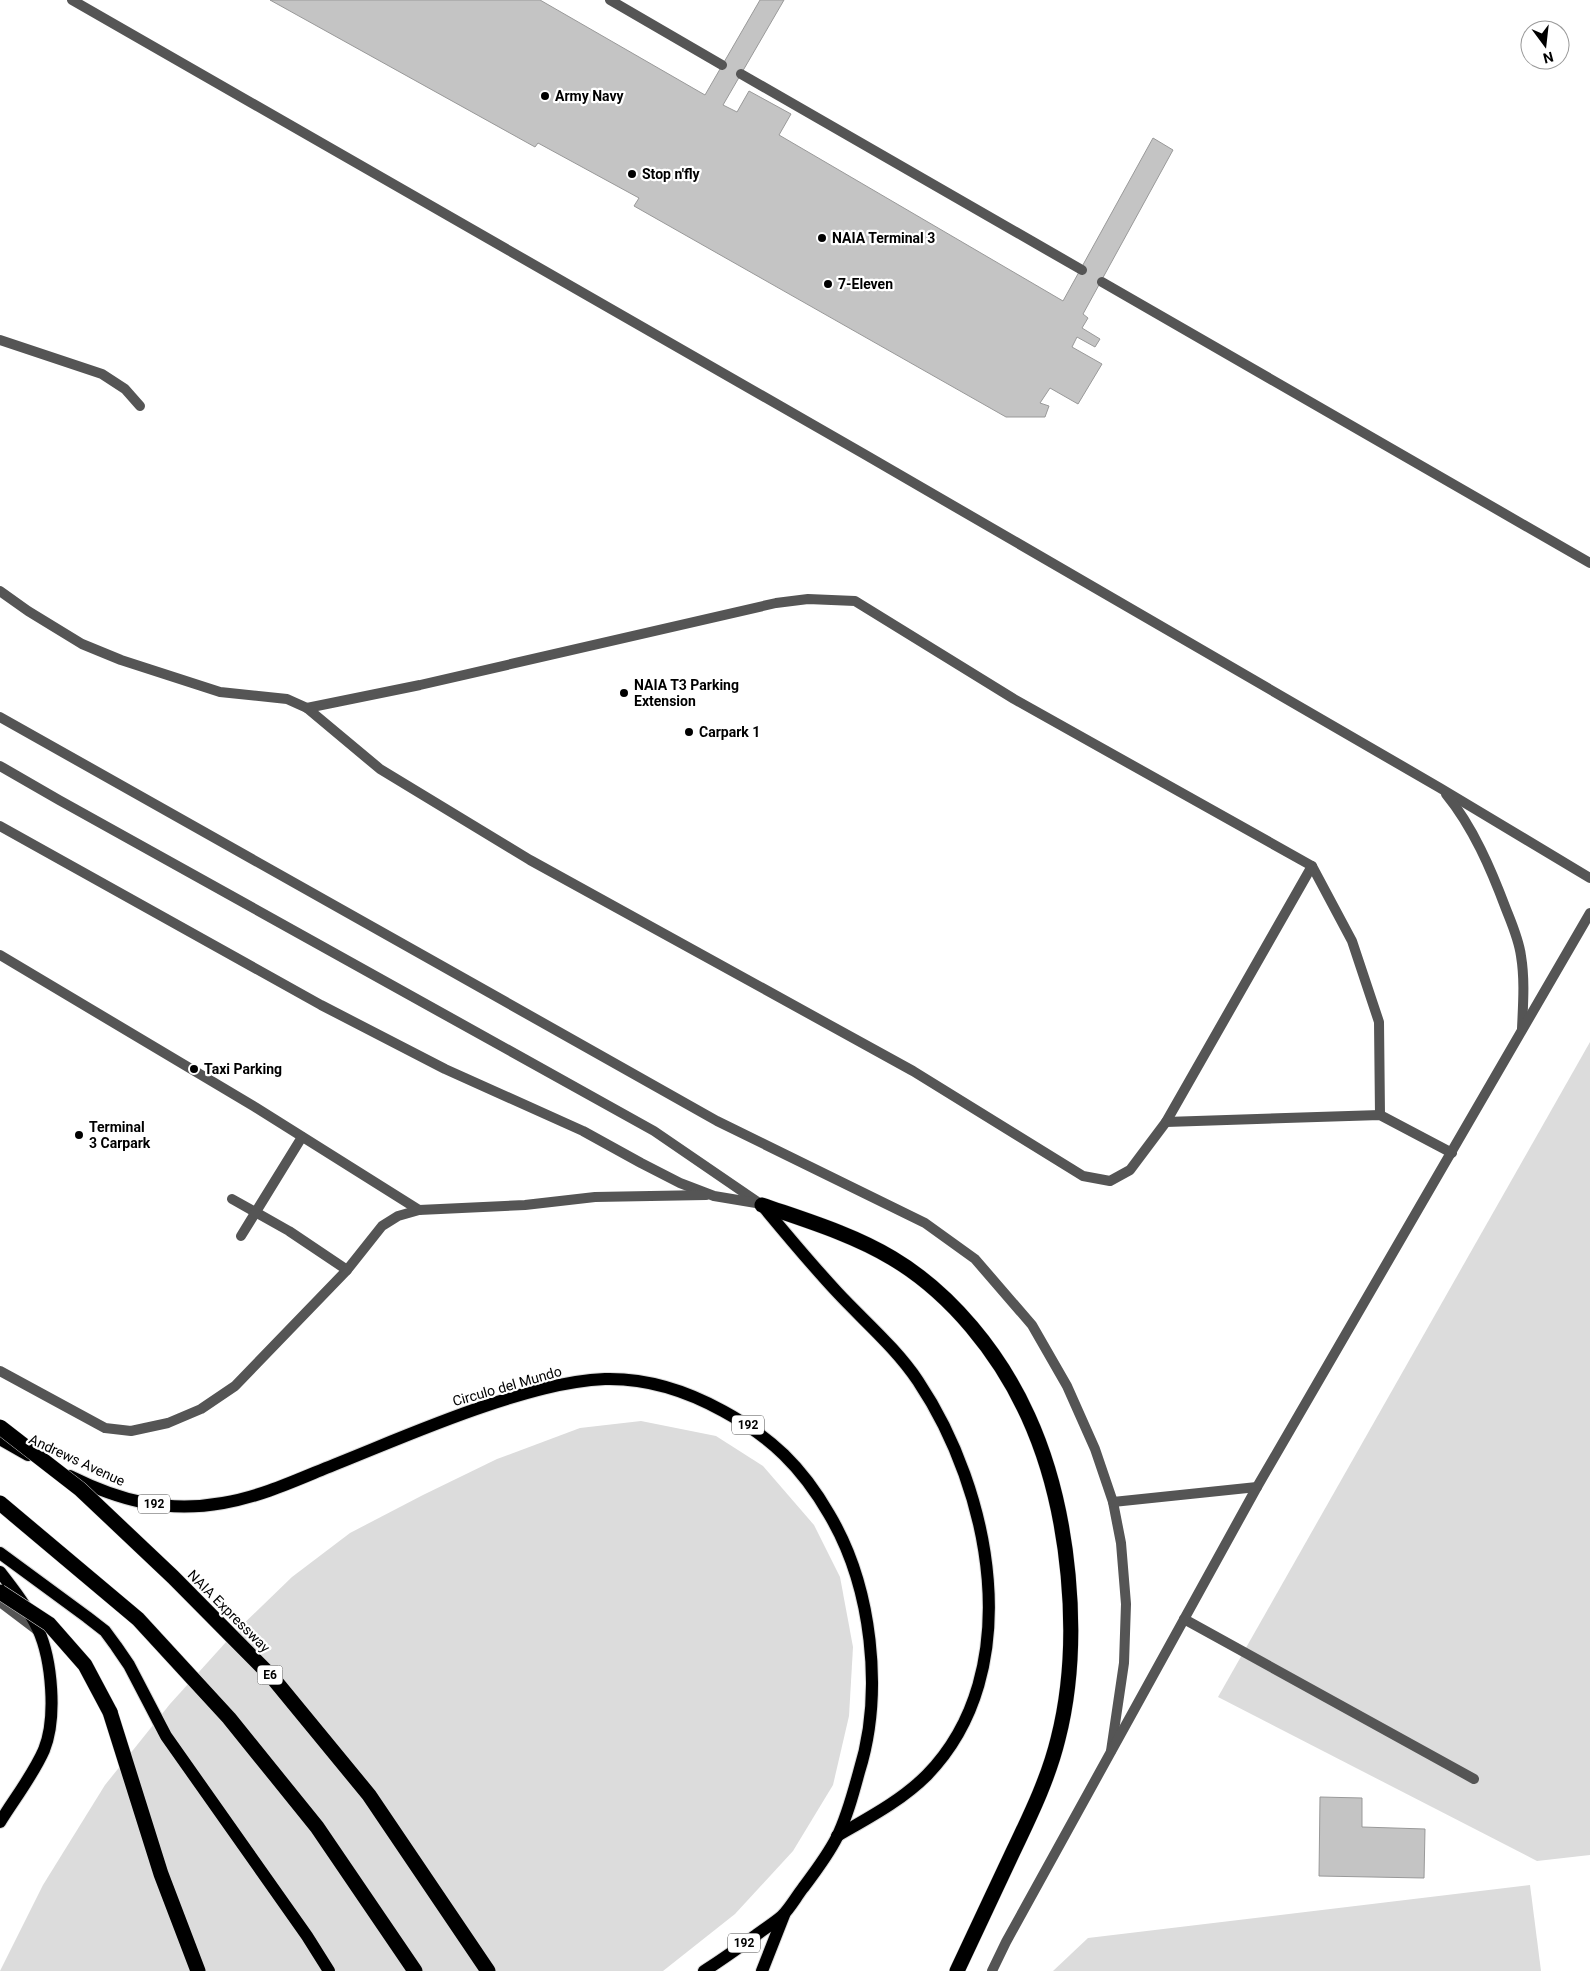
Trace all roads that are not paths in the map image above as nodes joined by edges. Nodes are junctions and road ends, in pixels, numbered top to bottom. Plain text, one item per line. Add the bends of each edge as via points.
1 (72, 0) edge
2 (610, 0) edge
3 (722, 64) dead end
4 (741, 74) dead end
5 (1082, 270) dead end
6 (1102, 282) dead end
7 (0, 340) edge
8 (140, 406) dead end
9 (1590, 563) edge
10 (0, 591) edge
11 (307, 708) junction
12 (0, 717) edge
13 (0, 766) edge
14 (1440, 788) junction
15 (0, 826) edge
16 (1312, 866) junction
17 (1590, 878) edge
18 (1590, 913) edge
19 (0, 955) edge
20 (1522, 1032) junction
21 (1380, 1115) junction
22 (1166, 1122) junction
23 (302, 1137) junction
24 (1452, 1153) junction
25 (714, 1196) junction
26 (232, 1199) dead end
27 (762, 1204) junction
28 (419, 1210) junction
29 (256, 1213) junction
30 (241, 1236) dead end
31 (347, 1270) junction
32 (0, 1372) edge
33 (0, 1427) edge
34 (0, 1438) edge
35 (317, 1472) joint
36 (1257, 1486) junction
37 (1113, 1502) junction
38 (0, 1503) edge
39 (0, 1553) edge
40 (0, 1572) edge
41 (0, 1592) edge
42 (0, 1602) edge
43 (1184, 1619) junction
44 (39, 1631) junction
45 (1111, 1751) junction
46 (1474, 1779) dead end
47 (0, 1822) edge
48 (837, 1836) junction
49 (784, 1915) junction
50 (198, 1971) edge
51 (329, 1971) edge
52 (415, 1971) edge
53 (488, 1971) edge
54 (704, 1971) edge
55 (762, 1971) edge
56 (957, 1971) edge
57 (992, 1971) edge

1 - 14 lane
2 - 3 lane
4 - 5 lane
6 - 9 lane
7 - 8 lane via 102,374 125,389
10 - 11 lane via 82,644 121,660 220,692 287,699
11 - 16 lane via 776,603 808,599 855,601 1014,699
11 - 22 lane via 380,769 530,860 913,1071 1083,1176 1110,1182 1130,1170
12 - 37 lane via 717,1121 925,1223 975,1259 1032,1325 1067,1386 1095,1449
13 - 27 lane via 654,1131
14 - 17 lane
14 - 20 lane via 1459,810 1471,832 1511,921 1521,954 1524,985
15 - 25 lane via 321,1006 445,1069 583,1131 680,1183
16 - 21 lane via 1352,941 1379,1022
16 - 22 lane
18 - 20 lane
19 - 23 lane
20 - 24 lane
21 - 22 lane
21 - 24 lane
23 - 28 lane
23 - 29 lane
24 - 36 lane
25 - 27 lane
25 - 28 lane via 595,1197 525,1205
26 - 29 lane
27 - 48 main road via 819,1273 884,1340 916,1379 941,1418 958,1454 973,1498 985,1550 988,1593 986,1638 982,1669 964,1725 927,1775 908,1792
27 - 56 highway via 826,1227 892,1258 945,1300 1007,1376 1040,1445 1060,1518 1069,1595 1069,1661 1064,1708 1052,1761 1033,1810
28 - 31 lane via 398,1216 382,1226
29 - 30 lane
29 - 31 lane
31 - 32 lane via 235,1386 201,1409 168,1423 131,1431 105,1428
33 - 53 highway, NAIA Expressway / E6, bridge via 80,1489 272,1677 369,1795
34 - 35 main road, Andrews Avenue / 192 via 21,1452 133,1502 193,1506 221,1504 286,1486
35 - 48 main road, Circulo del Mundo / 192 via 460,1414 575,1382 608,1379 670,1388 703,1400 742,1421 802,1472 836,1525 859,1588 872,1668 870,1720 862,1766
36 - 37 lane
36 - 43 lane
37 - 45 lane via 1121,1543 1126,1604 1124,1663
38 - 52 highway via 138,1619 228,1718 317,1827
39 - 51 main road via 111,1638 166,1736
40 - 44 main road via 19,1596
41 - 50 highway, bridge via 48,1624 85,1665 98,1688 110,1712 161,1874
42 - 44 lane
43 - 45 lane
43 - 46 lane
44 - 47 main road via 52,1703 51,1725 30,1777
45 - 57 lane
48 - 49 main road, Circulo del Mundo / 192
49 - 54 main road, Circulo del Mundo / 192
49 - 55 main road, 192

